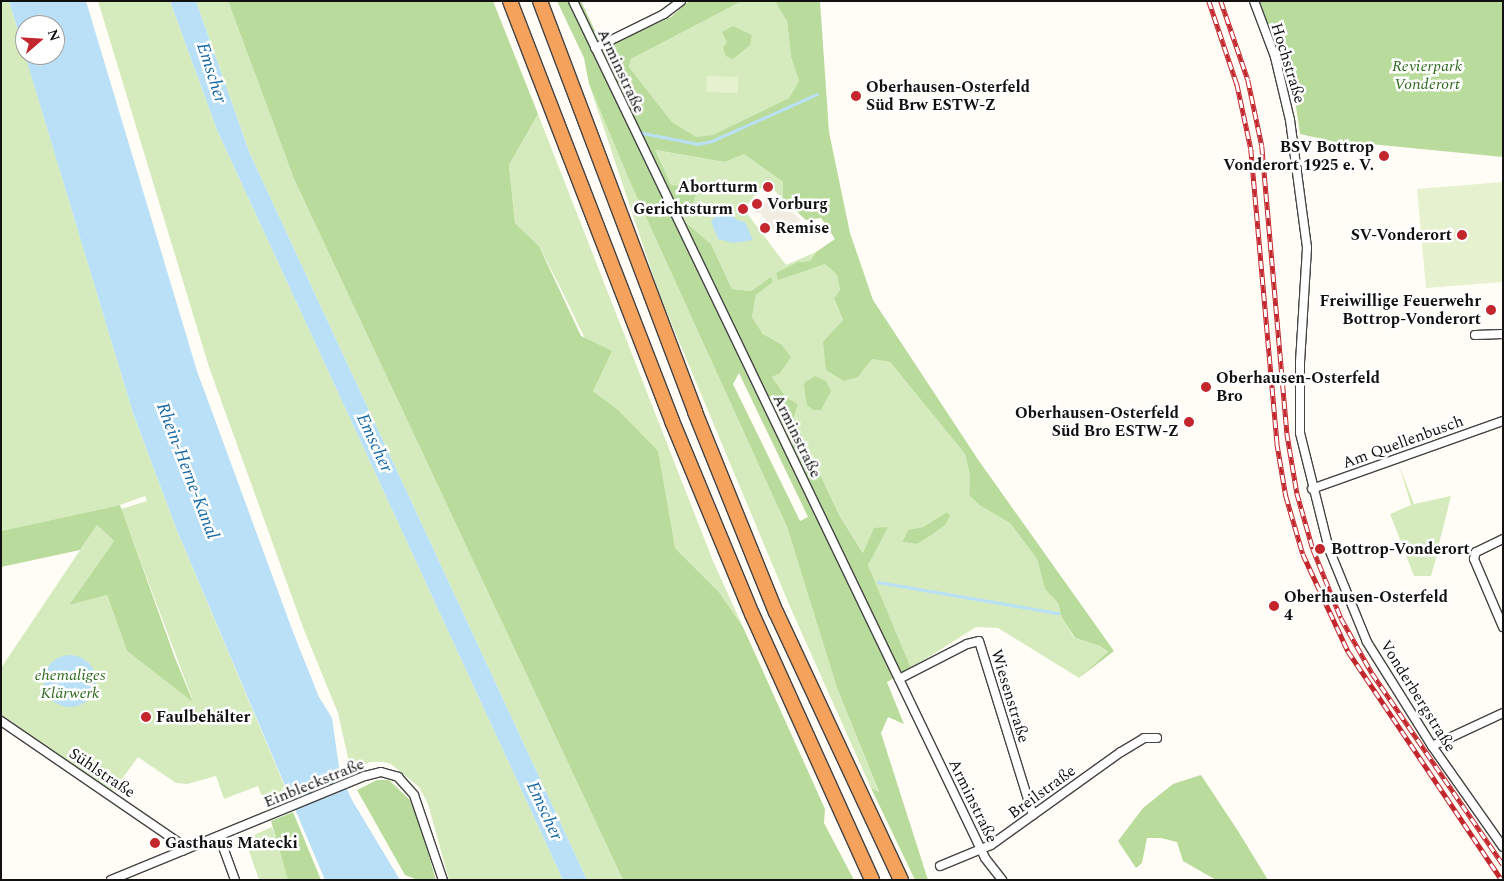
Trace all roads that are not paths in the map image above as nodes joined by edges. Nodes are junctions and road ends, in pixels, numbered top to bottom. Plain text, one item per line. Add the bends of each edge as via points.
1 (510, 1) edge
2 (540, 1) edge
3 (573, 1) edge
4 (681, 1) edge
5 (1254, 1) edge
6 (595, 48) junction
7 (1292, 134) joint
8 (1503, 334) edge
9 (1475, 335) dead end
10 (1503, 421) edge
11 (1312, 489) junction
12 (1503, 540) edge
13 (1503, 626) edge
14 (899, 679) junction
15 (1503, 712) edge
16 (1, 722) edge
17 (1157, 738) dead end
18 (1432, 746) junction
19 (1033, 815) junction
20 (219, 836) junction
21 (1503, 847) edge
22 (982, 850) junction
23 (183, 851) junction
24 (940, 866) dead end
25 (111, 880) edge
26 (235, 880) edge
27 (443, 880) edge
28 (872, 880) edge
29 (902, 880) edge
30 (1002, 880) edge

1 - 28 highway via 676,430 752,614
2 - 29 highway via 688,394 776,612
3 - 6 street, Arminstraße
4 - 6 street via 664,14
5 - 7 street, Hochstraße via 1282,81
6 - 14 street, Arminstraße
7 - 11 street, Vonderbergstraße via 1307,248 1300,362 1300,433
8 - 9 street
10 - 11 street, Am Quellenbusch
11 - 18 street, Vonderbergstraße via 1335,568 1367,642
12 - 13 street via 1476,552 1474,559
14 - 19 street, Wiesenstraße via 979,641
14 - 22 street, Arminstraße
15 - 18 street
16 - 23 street, Sühlstraße via 178,842
17 - 19 street, Breilstraße via 1140,740
18 - 21 street, Vonderbergstraße
19 - 22 street, Breilstraße
20 - 23 street, Einbleckstraße
20 - 26 street
20 - 27 street, Einbleckstraße via 354,780 385,773 405,784 415,798
22 - 24 street, Breilstraße
22 - 30 street, Arminstraße
23 - 25 street, Einbleckstraße

